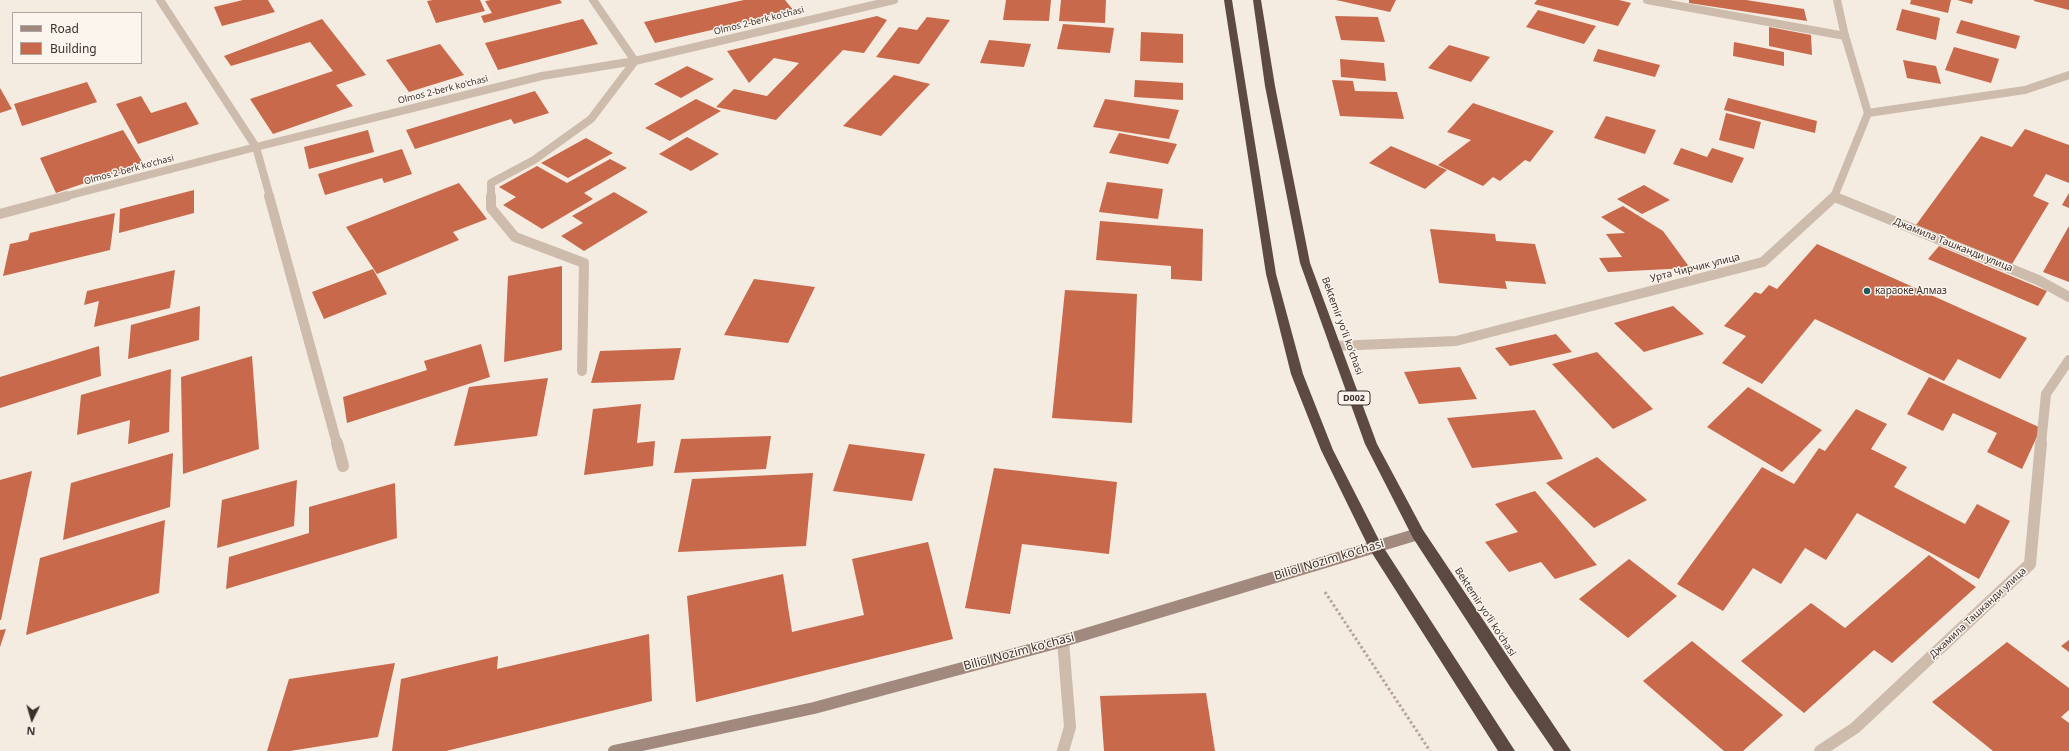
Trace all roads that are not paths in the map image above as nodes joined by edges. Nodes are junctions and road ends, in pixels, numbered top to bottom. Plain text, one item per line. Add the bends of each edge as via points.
1 (160, 0) edge
2 (593, 0) edge
3 (894, 0) edge
4 (1228, 0) edge
5 (1257, 0) edge
6 (1647, 0) edge
7 (1837, 0) edge
8 (1844, 36) junction
9 (635, 61) junction
10 (2069, 75) edge
11 (1868, 113) junction
12 (256, 147) junction
13 (1835, 197) junction
14 (0, 206) edge
15 (11, 211) junction
16 (0, 214) edge
17 (2069, 297) edge
18 (1334, 346) junction
19 (2069, 360) edge
20 (582, 372) dead end
21 (343, 466) dead end
22 (1418, 534) junction
23 (1375, 546) junction
24 (1063, 641) junction
25 (614, 751) edge
26 (1062, 751) edge
27 (1507, 751) edge
28 (1563, 751) edge
29 (1820, 751) edge

1 - 12 street
2 - 9 street
3 - 9 street, Olmos 2-berk ko'chasi
4 - 23 highway via 1271,274 1297,374 1327,450
5 - 18 highway, Bektemir yo'li ko'chasi / D002 via 1270,86 1305,263
6 - 8 street
7 - 8 street
8 - 11 street
9 - 12 street, Olmos 2-berk ko'chasi via 542,76
9 - 20 street via 591,119 534,160 491,183 491,208 515,237 584,263
10 - 11 street via 2025,90
11 - 13 street, Урта Чирчик улица
12 - 15 street, Olmos 2-berk ko'chasi
12 - 21 street
13 - 17 street, Джамила Ташканди улица via 2038,280
13 - 18 street, Урта Чирчик улица via 1763,262 1456,341
14 - 15 street
15 - 16 street, Olmos 2-berk ko'chasi
18 - 22 highway, Bektemir yo'li ko'chasi / D002 via 1371,444
19 - 29 street, Джамила Ташканди улица via 2046,394 2030,564 1854,728
22 - 23 street, Biliol Nozim ko'chasi
22 - 28 highway, Bektemir yo'li ko'chasi / D002
23 - 24 street, Biliol Nozim ko'chasi
23 - 27 highway
24 - 25 street, Biliol Nozim ko'chasi via 814,708
24 - 26 street via 1070,727

